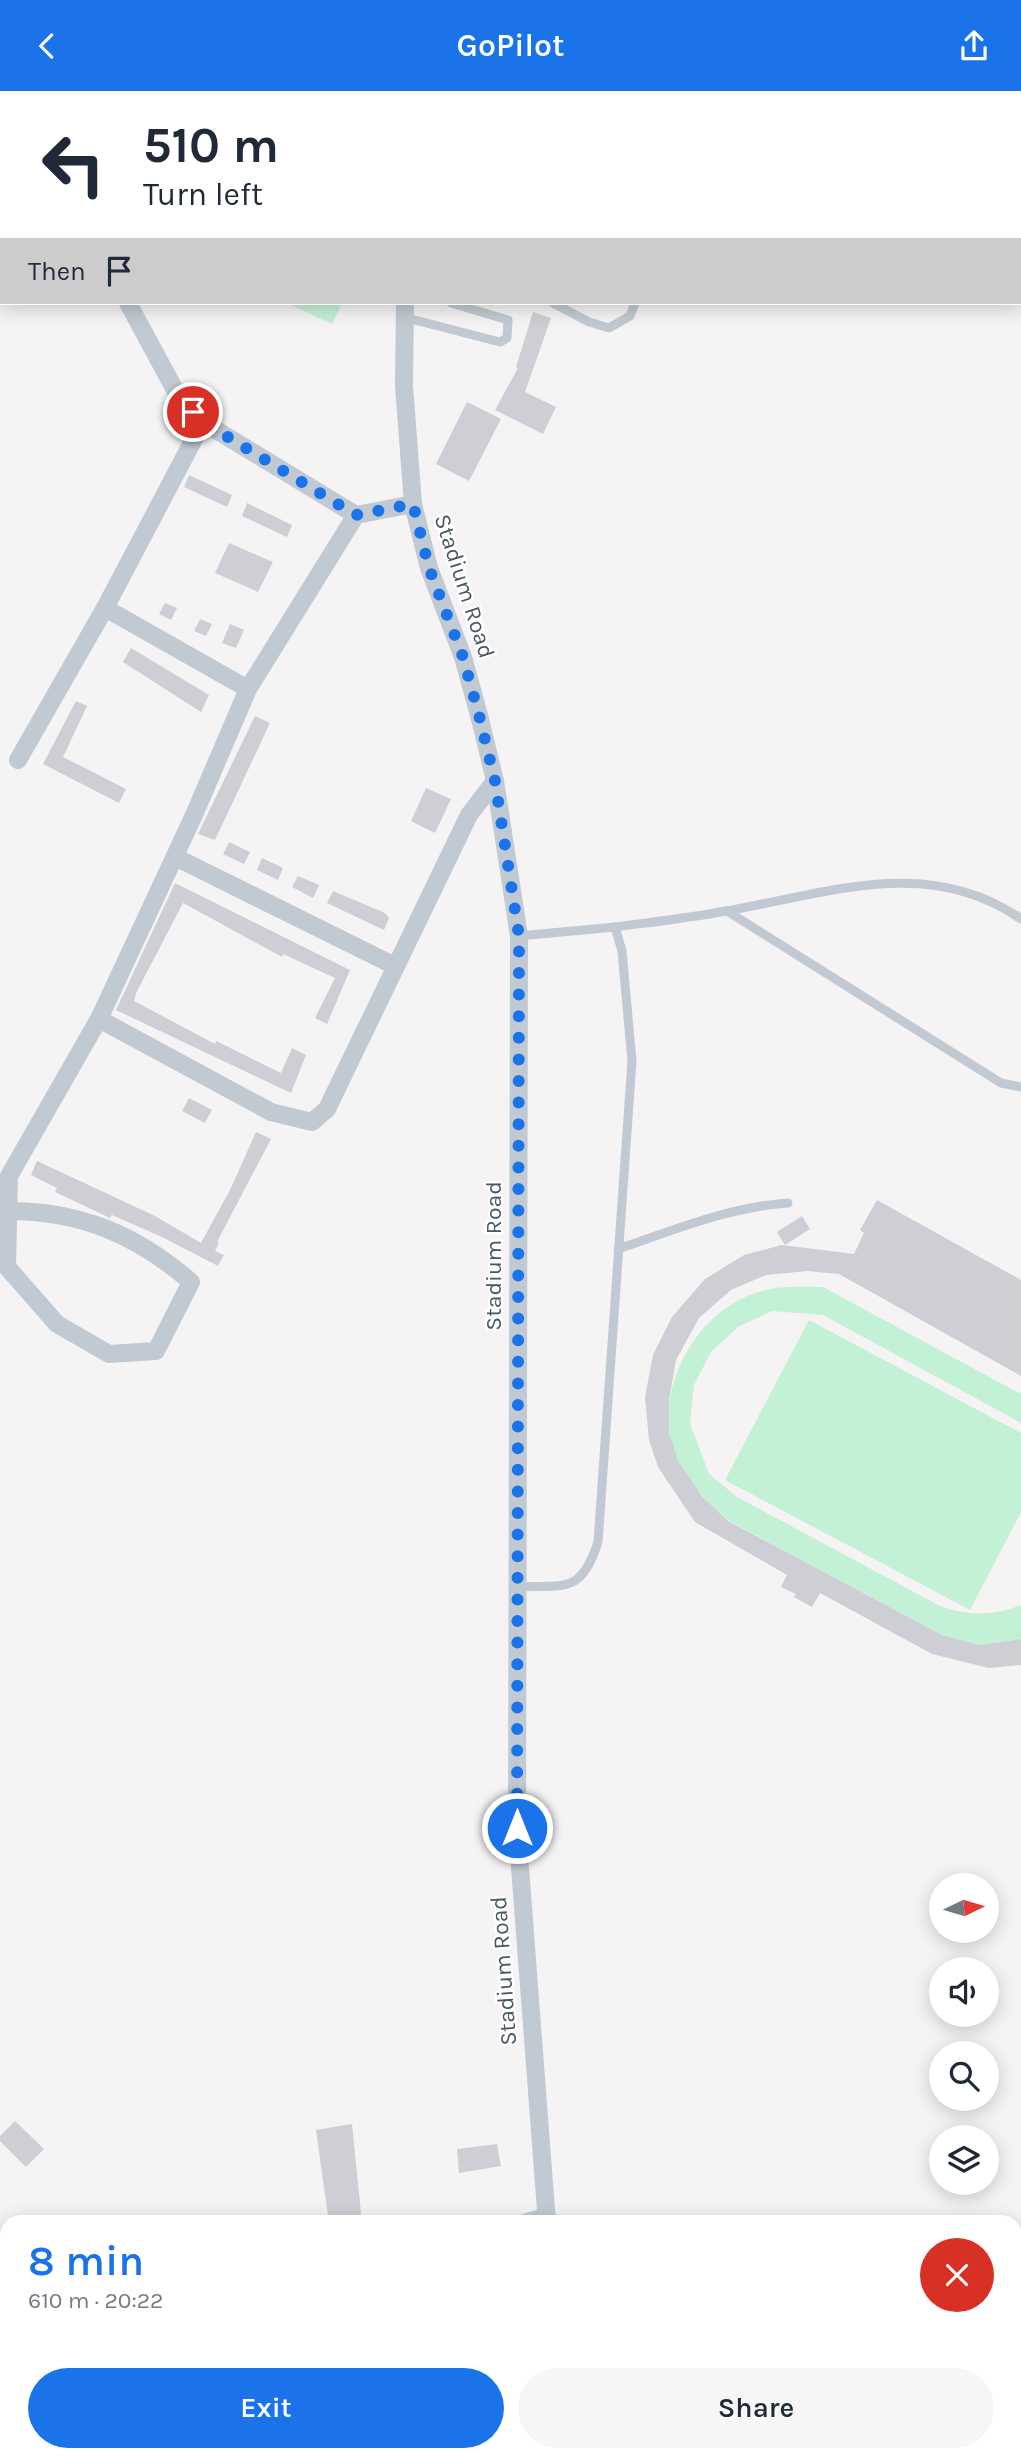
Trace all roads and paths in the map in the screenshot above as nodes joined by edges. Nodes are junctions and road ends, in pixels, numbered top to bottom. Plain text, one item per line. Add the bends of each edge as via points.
1 (129, 305) edge
2 (458, 305) edge
3 (557, 305) edge
4 (634, 305) edge
5 (404, 310) edge
6 (203, 422) junction
7 (413, 504) junction
8 (356, 515) junction
9 (105, 608) junction
10 (248, 688) junction
11 (18, 760) dead end
12 (495, 781) junction
13 (175, 857) junction
14 (727, 911) junction
15 (1021, 919) edge
16 (615, 927) junction
17 (519, 936) junction
18 (395, 966) junction
19 (100, 1017) junction
20 (1021, 1087) edge
21 (788, 1203) dead end
22 (8, 1211) junction
23 (618, 1249) junction
24 (516, 1587) junction
25 (547, 2215) edge

1 - 6 street via 182,403
2 - 5 lane via 508,320 506,338 499,342
3 - 4 lane via 609,328 630,316
5 - 7 street, Stadium Road via 404,386
6 - 8 street
6 - 9 street
7 - 8 street
7 - 12 street, Stadium Road via 429,568 463,657
8 - 10 street
9 - 10 street
9 - 11 street
10 - 13 street
12 - 17 street, Stadium Road
12 - 18 street via 469,815
13 - 18 street
13 - 19 street
14 - 15 lane via 851,885 926,883 1001,905
14 - 16 lane
14 - 20 lane via 1001,1083
16 - 17 lane
16 - 23 lane via 622,951 632,1061
17 - 24 street, Stadium Road
18 - 19 street via 327,1109 312,1122 271,1112
19 - 22 street via 9,1176
21 - 23 lane via 700,1220
22 - 22 street via 7,1267 57,1324 110,1354 156,1351 191,1282 127,1235 40,1211
23 - 24 lane via 598,1542 588,1571 566,1585
24 - 25 street, Stadium Road via 517,1828

